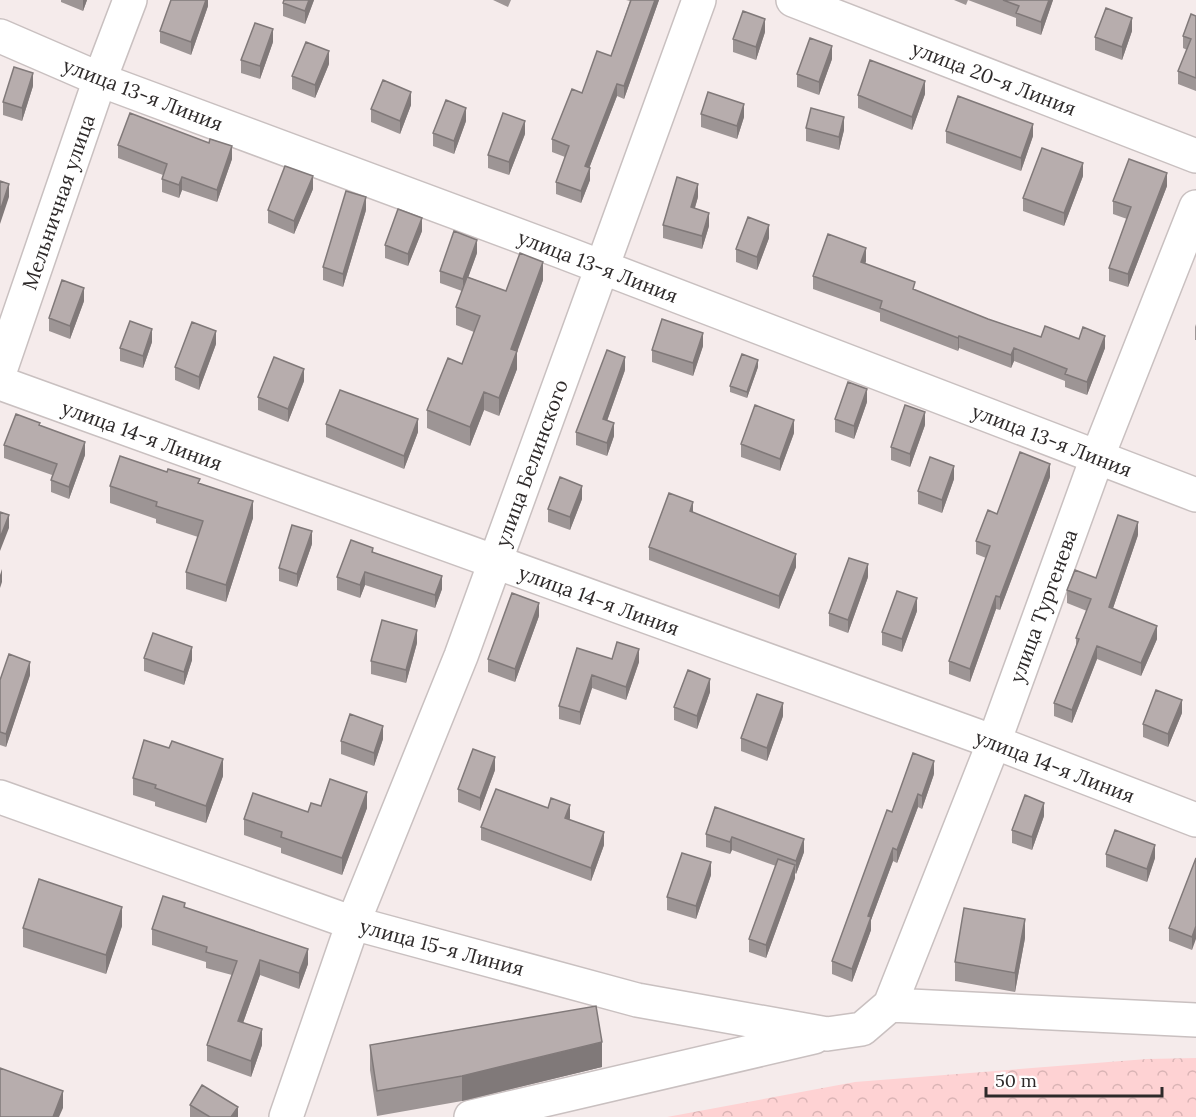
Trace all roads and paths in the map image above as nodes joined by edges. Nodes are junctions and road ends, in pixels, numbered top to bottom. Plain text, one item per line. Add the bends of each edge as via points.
1 (130, 0) edge
2 (699, 0) edge
3 (793, 0) edge
4 (0, 36) edge
5 (100, 79) junction
6 (1196, 156) edge
7 (1196, 207) edge
8 (602, 267) junction
9 (0, 371) edge
10 (0, 383) edge
11 (1097, 458) junction
12 (1196, 495) edge
13 (495, 563) junction
14 (994, 742) junction
15 (0, 797) edge
16 (1196, 820) edge
17 (353, 923) junction
18 (890, 1005) junction
19 (1196, 1020) edge
20 (827, 1034) junction
21 (286, 1117) edge
22 (471, 1117) edge

1 - 5 street, Мельничная улица
2 - 8 street, улица Белинского
3 - 6 street, улица 20-я Линия
4 - 5 street, улица 13-я Линия
5 - 8 street, улица 13-я Линия
5 - 9 street, Мельничная улица
7 - 11 street, улица Тургенева
8 - 11 street, улица 13-я Линия
8 - 13 street, улица Белинского
10 - 13 street, улица 14-я Линия
11 - 12 street, улица 13-я Линия
11 - 14 street, улица Тургенева
13 - 14 street, улица 14-я Линия
13 - 17 street, улица Белинского
14 - 16 street, улица 14-я Линия
14 - 18 street, улица Тургенева
15 - 17 street, улица 15-я Линия
17 - 20 street, улица 15-я Линия via 637,1000
17 - 21 street, улица Белинского
18 - 19 street
18 - 20 street, улица 15-я Линия via 862,1029
20 - 22 street

